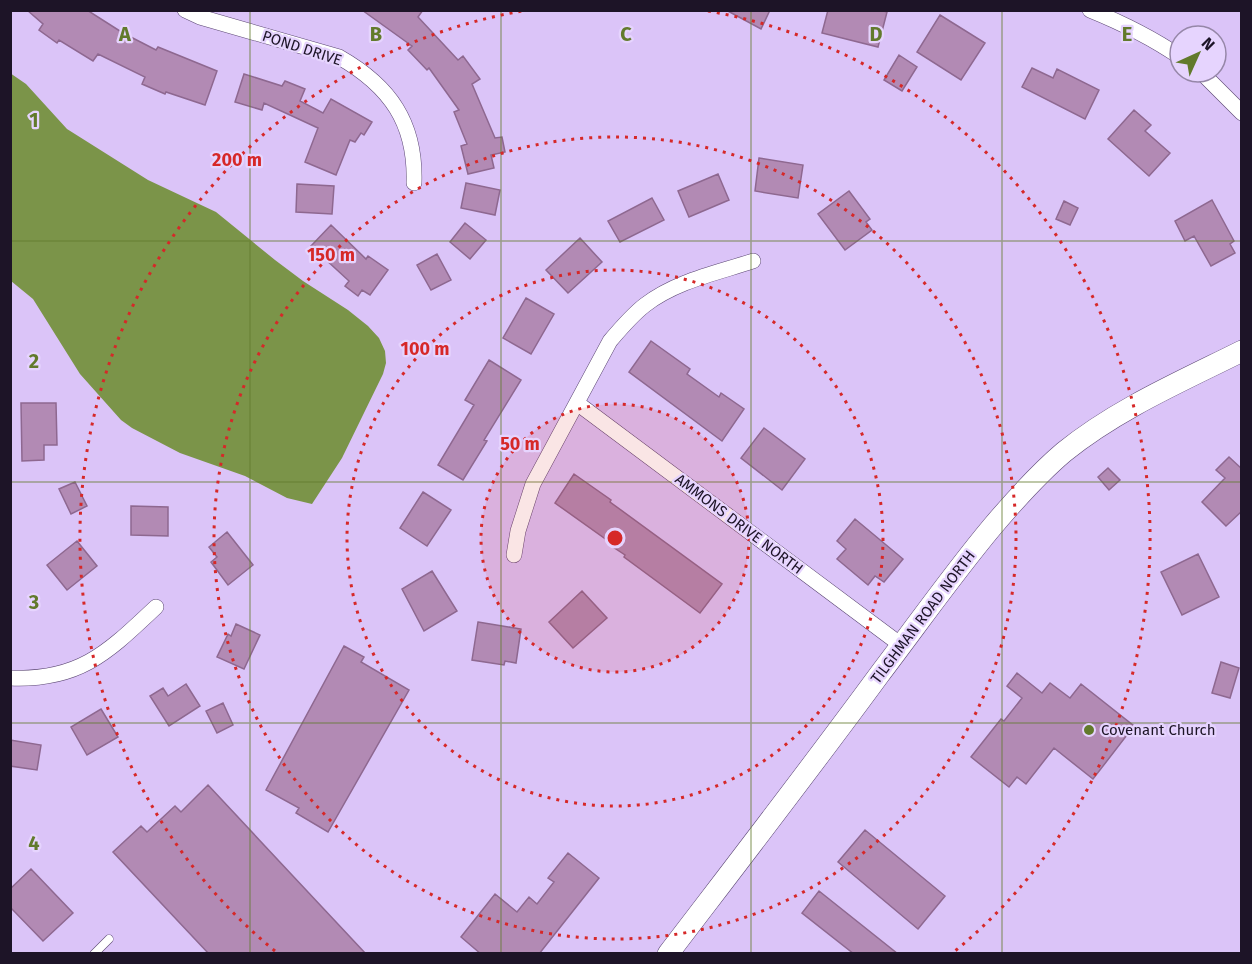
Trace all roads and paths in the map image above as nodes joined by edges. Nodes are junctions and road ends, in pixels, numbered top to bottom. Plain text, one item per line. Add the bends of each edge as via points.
1 (185, 10) edge
2 (1090, 10) edge
3 (1168, 49) edge
4 (1212, 84) edge
5 (1242, 113) edge
6 (414, 183) dead end
7 (753, 261) dead end
8 (1242, 351) edge
9 (577, 403) junction
10 (514, 555) dead end
11 (156, 607) dead end
12 (901, 645) junction
13 (10, 678) edge
14 (109, 939) dead end
15 (94, 954) edge
16 (668, 954) edge

1 - 6 street, POND DRIVE via 339,57 359,68 389,97 402,117 413,151
2 - 3 street
4 - 5 street
7 - 9 street via 684,284 646,304 610,341
8 - 12 street, TILGHMAN ROAD NORTH via 1123,412 1064,452 1012,504
9 - 10 street via 533,484
9 - 12 street, AMMONS DRIVE NORTH
11 - 13 street via 113,648 91,662 63,673
12 - 16 street, TILGHMAN ROAD NORTH
14 - 15 lane

